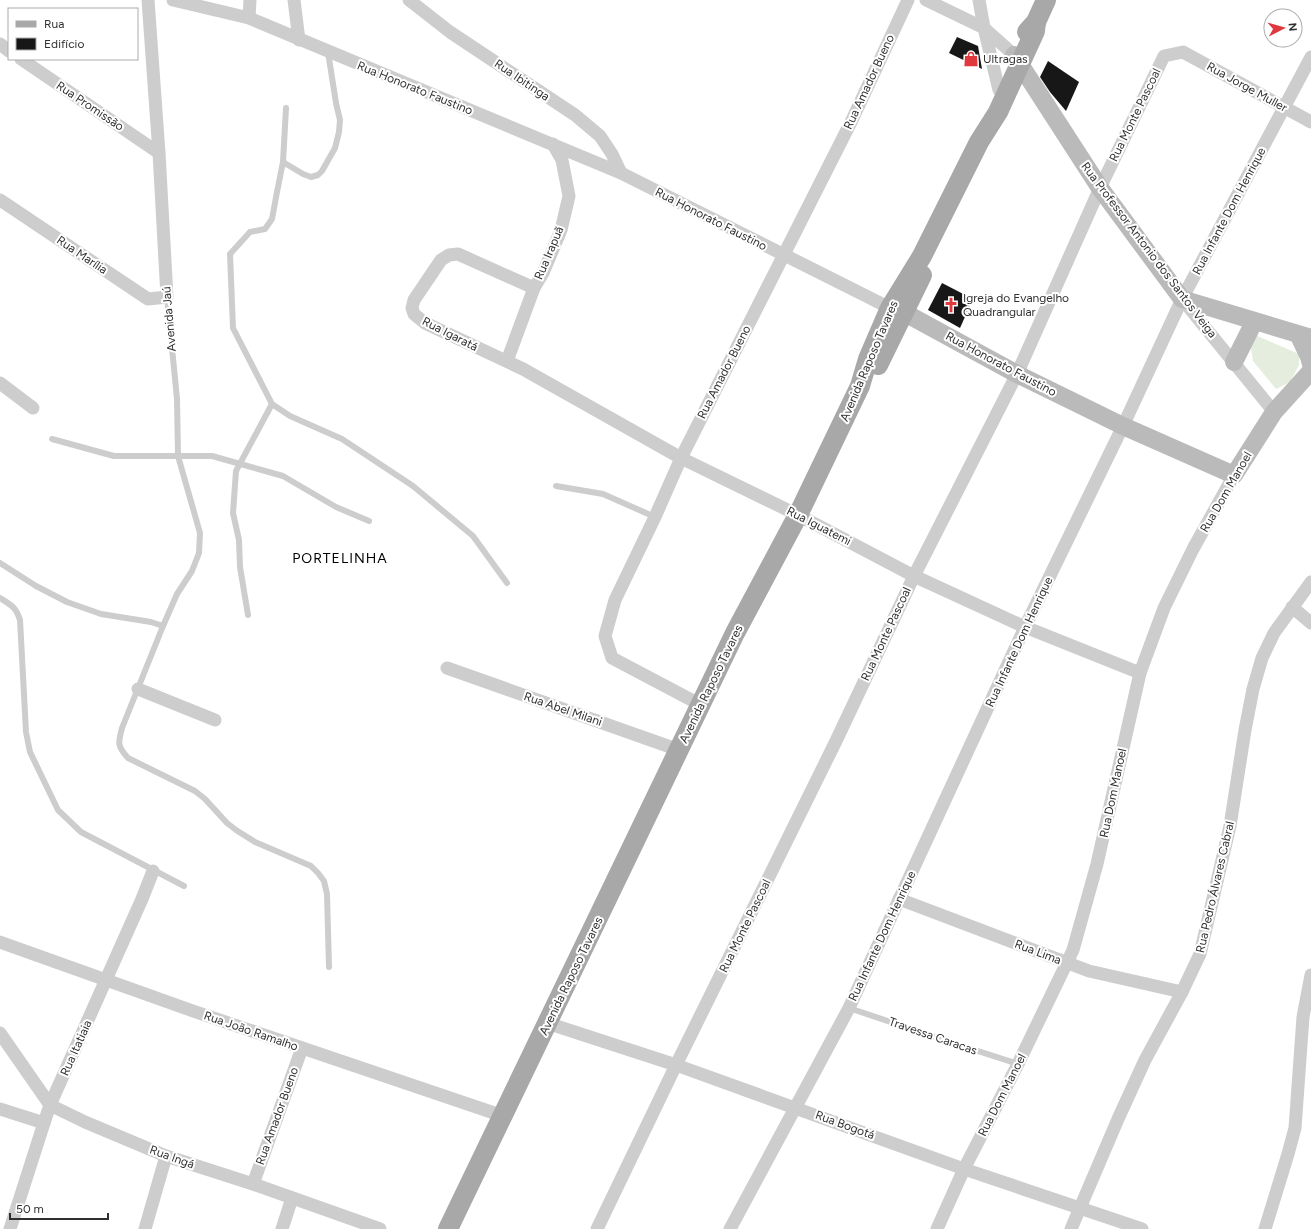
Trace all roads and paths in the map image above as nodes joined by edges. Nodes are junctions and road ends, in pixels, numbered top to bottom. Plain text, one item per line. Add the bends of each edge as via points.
1 (148, 0) edge
2 (173, 0) edge
3 (250, 0) edge
4 (294, 0) edge
5 (409, 0) edge
6 (908, 0) edge
7 (926, 0) edge
8 (979, 0) edge
9 (1046, 0) edge
10 (249, 18) junction
11 (984, 28) junction
12 (299, 40) junction
13 (328, 52) junction
14 (1183, 52) joint
15 (1311, 57) edge
16 (22, 60) edge
17 (1017, 60) junction
18 (999, 90) junction
19 (286, 108) dead end
20 (1284, 108) junction
21 (1311, 122) edge
22 (979, 142) junction
23 (553, 144) junction
24 (159, 153) junction
25 (283, 162) junction
26 (620, 173) junction
27 (1100, 188) junction
28 (0, 200) edge
29 (783, 255) junction
30 (534, 288) junction
31 (167, 297) junction
32 (1182, 300) junction
33 (897, 310) junction
34 (1254, 322) junction
35 (1305, 337) edge
36 (507, 361) junction
37 (1234, 362) junction
38 (1311, 364) edge
39 (1311, 371) edge
40 (1017, 374) junction
41 (0, 383) edge
42 (272, 404) junction
43 (33, 408) dead end
44 (1274, 412) junction
45 (1123, 426) junction
46 (52, 438) dead end
47 (178, 456) junction
48 (681, 458) junction
49 (240, 464) junction
50 (1234, 475) junction
51 (556, 486) dead end
52 (798, 515) junction
53 (655, 517) junction
54 (369, 521) dead end
55 (0, 563) edge
56 (914, 576) junction
57 (1311, 582) edge
58 (507, 583) dead end
59 (0, 598) edge
60 (1292, 607) junction
61 (248, 615) dead end
62 (1311, 623) edge
63 (163, 626) junction
64 (1025, 627) junction
65 (447, 668) dead end
66 (1140, 673) junction
67 (138, 689) junction
68 (701, 705) junction
69 (215, 720) dead end
70 (679, 750) junction
71 (153, 871) junction
72 (184, 886) dead end
73 (899, 899) junction
74 (0, 942) edge
75 (1067, 963) junction
76 (329, 967) dead end
77 (1311, 975) edge
78 (106, 979) junction
79 (1182, 992) junction
80 (849, 1008) junction
81 (547, 1023) junction
82 (0, 1033) edge
83 (302, 1048) junction
84 (1305, 1061) edge
85 (1018, 1064) junction
86 (676, 1065) junction
87 (50, 1105) junction
88 (796, 1108) junction
89 (0, 1109) edge
90 (503, 1116) junction
91 (44, 1123) junction
92 (166, 1156) junction
93 (964, 1169) junction
94 (253, 1184) junction
95 (292, 1198) junction
96 (1081, 1208) junction
97 (10, 1229) edge
98 (145, 1229) edge
99 (282, 1229) edge
100 (380, 1229) edge
101 (448, 1229) edge
102 (597, 1229) edge
103 (730, 1229) edge
104 (937, 1229) edge
105 (1071, 1229) edge
106 (1142, 1229) edge
107 (1265, 1229) edge

1 - 24 street, Avenida Jaú
2 - 10 street, Rua Honorato Faustino
3 - 10 street
4 - 12 street
5 - 26 street, Rua Ibitinga via 450,32 575,115 600,136
6 - 29 street, Rua Amador Bueno via 852,120
7 - 11 street, Rua Professor Antonio dos Santos Veiga
8 - 11 street
9 - 17 main road via 1036,22 1035,31
10 - 12 street, Rua Honorato Faustino
11 - 17 street, Rua Professor Antonio dos Santos Veiga
11 - 18 street
12 - 13 street, Rua Honorato Faustino
13 - 23 street, Rua Honorato Faustino
13 - 25 lane via 340,120 335,148 322,171 311,177
14 - 20 street, Rua Jorge Muller
14 - 27 street, Rua Monte Pascoal via 1164,56
15 - 20 street, Rua Infante Dom Henrique
16 - 24 street, Rua Promissão
17 - 18 main road
17 - 22 main road via 998,112
17 - 27 street, Rua Professor Antonio dos Santos Veiga
18 - 22 main road via 986,115
19 - 25 lane
20 - 21 street, Rua Jorge Muller
20 - 32 street, Rua Infante Dom Henrique
22 - 33 main road, Avenida Raposo Tavares via 922,256 922,276
23 - 26 street, Rua Honorato Faustino
23 - 30 street, Rua Irapuã via 562,160 569,196 561,230
24 - 31 street, Avenida Jaú
25 - 42 lane via 272,219 264,229 250,232 230,254 234,328
26 - 29 street, Rua Honorato Faustino
27 - 32 street, Rua Professor Antonio dos Santos Veiga
27 - 40 street, Rua Monte Pascoal
28 - 31 street, Rua Marília via 148,299
29 - 33 street, Rua Honorato Faustino
29 - 48 street, Rua Amador Bueno
30 - 36 street, Rua Irapuã
30 - 36 street, Rua Igaratá via 458,254 449,255 441,260 414,300 414,314 425,323
31 - 47 lane, Avenida Jaú via 177,399
32 - 34 street
32 - 37 street, Rua Professor Antonio dos Santos Veiga
32 - 45 street, Rua Infante Dom Henrique
33 - 40 street, Rua Honorato Faustino
33 - 52 main road, Avenida Raposo Tavares via 877,367 860,386
34 - 35 street
34 - 37 street
35 - 38 street
36 - 48 street, Rua Iguatemi
37 - 44 street, Rua Professor Antonio dos Santos Veiga
39 - 44 street, Rua Dom Manoel
40 - 45 street, Rua Honorato Faustino
40 - 56 street, Rua Monte Pascoal
41 - 43 street
42 - 49 lane
42 - 58 lane via 290,416 342,439 413,486 472,536
44 - 50 street, Rua Dom Manoel
45 - 50 street, Rua Honorato Faustino
45 - 64 street, Rua Infante Dom Henrique
46 - 47 lane via 114,456
47 - 49 lane via 212,456
47 - 63 lane, Avenida Jaú via 200,533 199,553
48 - 52 street, Rua Iguatemi
48 - 53 street, Rua Amador Bueno
49 - 54 lane via 283,476 336,507
49 - 61 lane via 236,471 233,513 239,540 240,568
50 - 66 street, Rua Dom Manoel via 1164,608
51 - 53 lane via 603,494
52 - 56 street, Rua Iguatemi
52 - 68 main road, Avenida Raposo Tavares via 735,633
53 - 68 street, Rua Amador Bueno via 615,600 605,636 612,658
55 - 63 lane via 67,602 101,614
56 - 64 street, Rua Iguatemi
56 - 86 street, Rua Monte Pascoal via 833,748
57 - 60 street, Rua Pedro Álvares Cabral
59 - 71 lane via 17,611 20,620 26,732 30,752 58,810 81,832
60 - 62 street
60 - 79 street, Rua Pedro Álvares Cabral via 1274,633 1262,658 1253,689 1230,826 1202,946
63 - 67 lane, Avenida Jaú
64 - 66 street, Rua Iguatemi
64 - 73 street, Rua Infante Dom Henrique
65 - 70 street, Rua Abel Milani
66 - 75 street, Rua Dom Manoel via 1097,864
67 - 69 street
67 - 76 lane, Avenida Jaú via 122,728 118,743 120,750 138,764 196,791 227,823 255,842 311,866 318,873 324,881 327,894
68 - 70 main road, Avenida Raposo Tavares
70 - 81 main road, Avenida Raposo Tavares
71 - 72 lane
71 - 78 street, Rua Itatiaia
73 - 75 street, Rua Lima
73 - 80 street, Rua Infante Dom Henrique
74 - 78 street, Rua João Ramalho
75 - 79 street, Rua Lima via 1089,971
75 - 85 street, Rua Dom Manoel
77 - 84 street via 1303,1017
78 - 83 street, Rua João Ramalho
78 - 87 street, Rua Itatiaia
79 - 96 street, Rua Pedro Álvares Cabral via 1145,1060
80 - 85 lane, Travessa Caracas
80 - 88 street, Rua Infante Dom Henrique
81 - 86 street, Rua Bogotá
81 - 90 main road, Avenida Raposo Tavares
82 - 87 street, Rua Ingá
83 - 90 street, Rua João Ramalho
83 - 94 street, Rua Amador Bueno
84 - 107 street via 1288,1154
85 - 93 street, Rua Dom Manoel
86 - 88 street, Rua Bogotá
86 - 102 street, Rua Monte Pascoal
87 - 91 street, Rua Itatiaia
87 - 92 street, Rua Ingá
88 - 93 street, Rua Bogotá
88 - 103 street, Rua Infante Dom Henrique
89 - 91 street
90 - 101 main road, Avenida Raposo Tavares
91 - 97 street, Rua Itatiaia
92 - 94 street, Rua Ingá
92 - 98 street
93 - 96 street, Rua Bogotá
93 - 104 street, Rua Dom Manoel
94 - 95 street, Rua Ingá
95 - 99 street
95 - 100 street, Rua Ingá
96 - 105 street, Rua Pedro Álvares Cabral
96 - 106 street, Rua Bogotá

